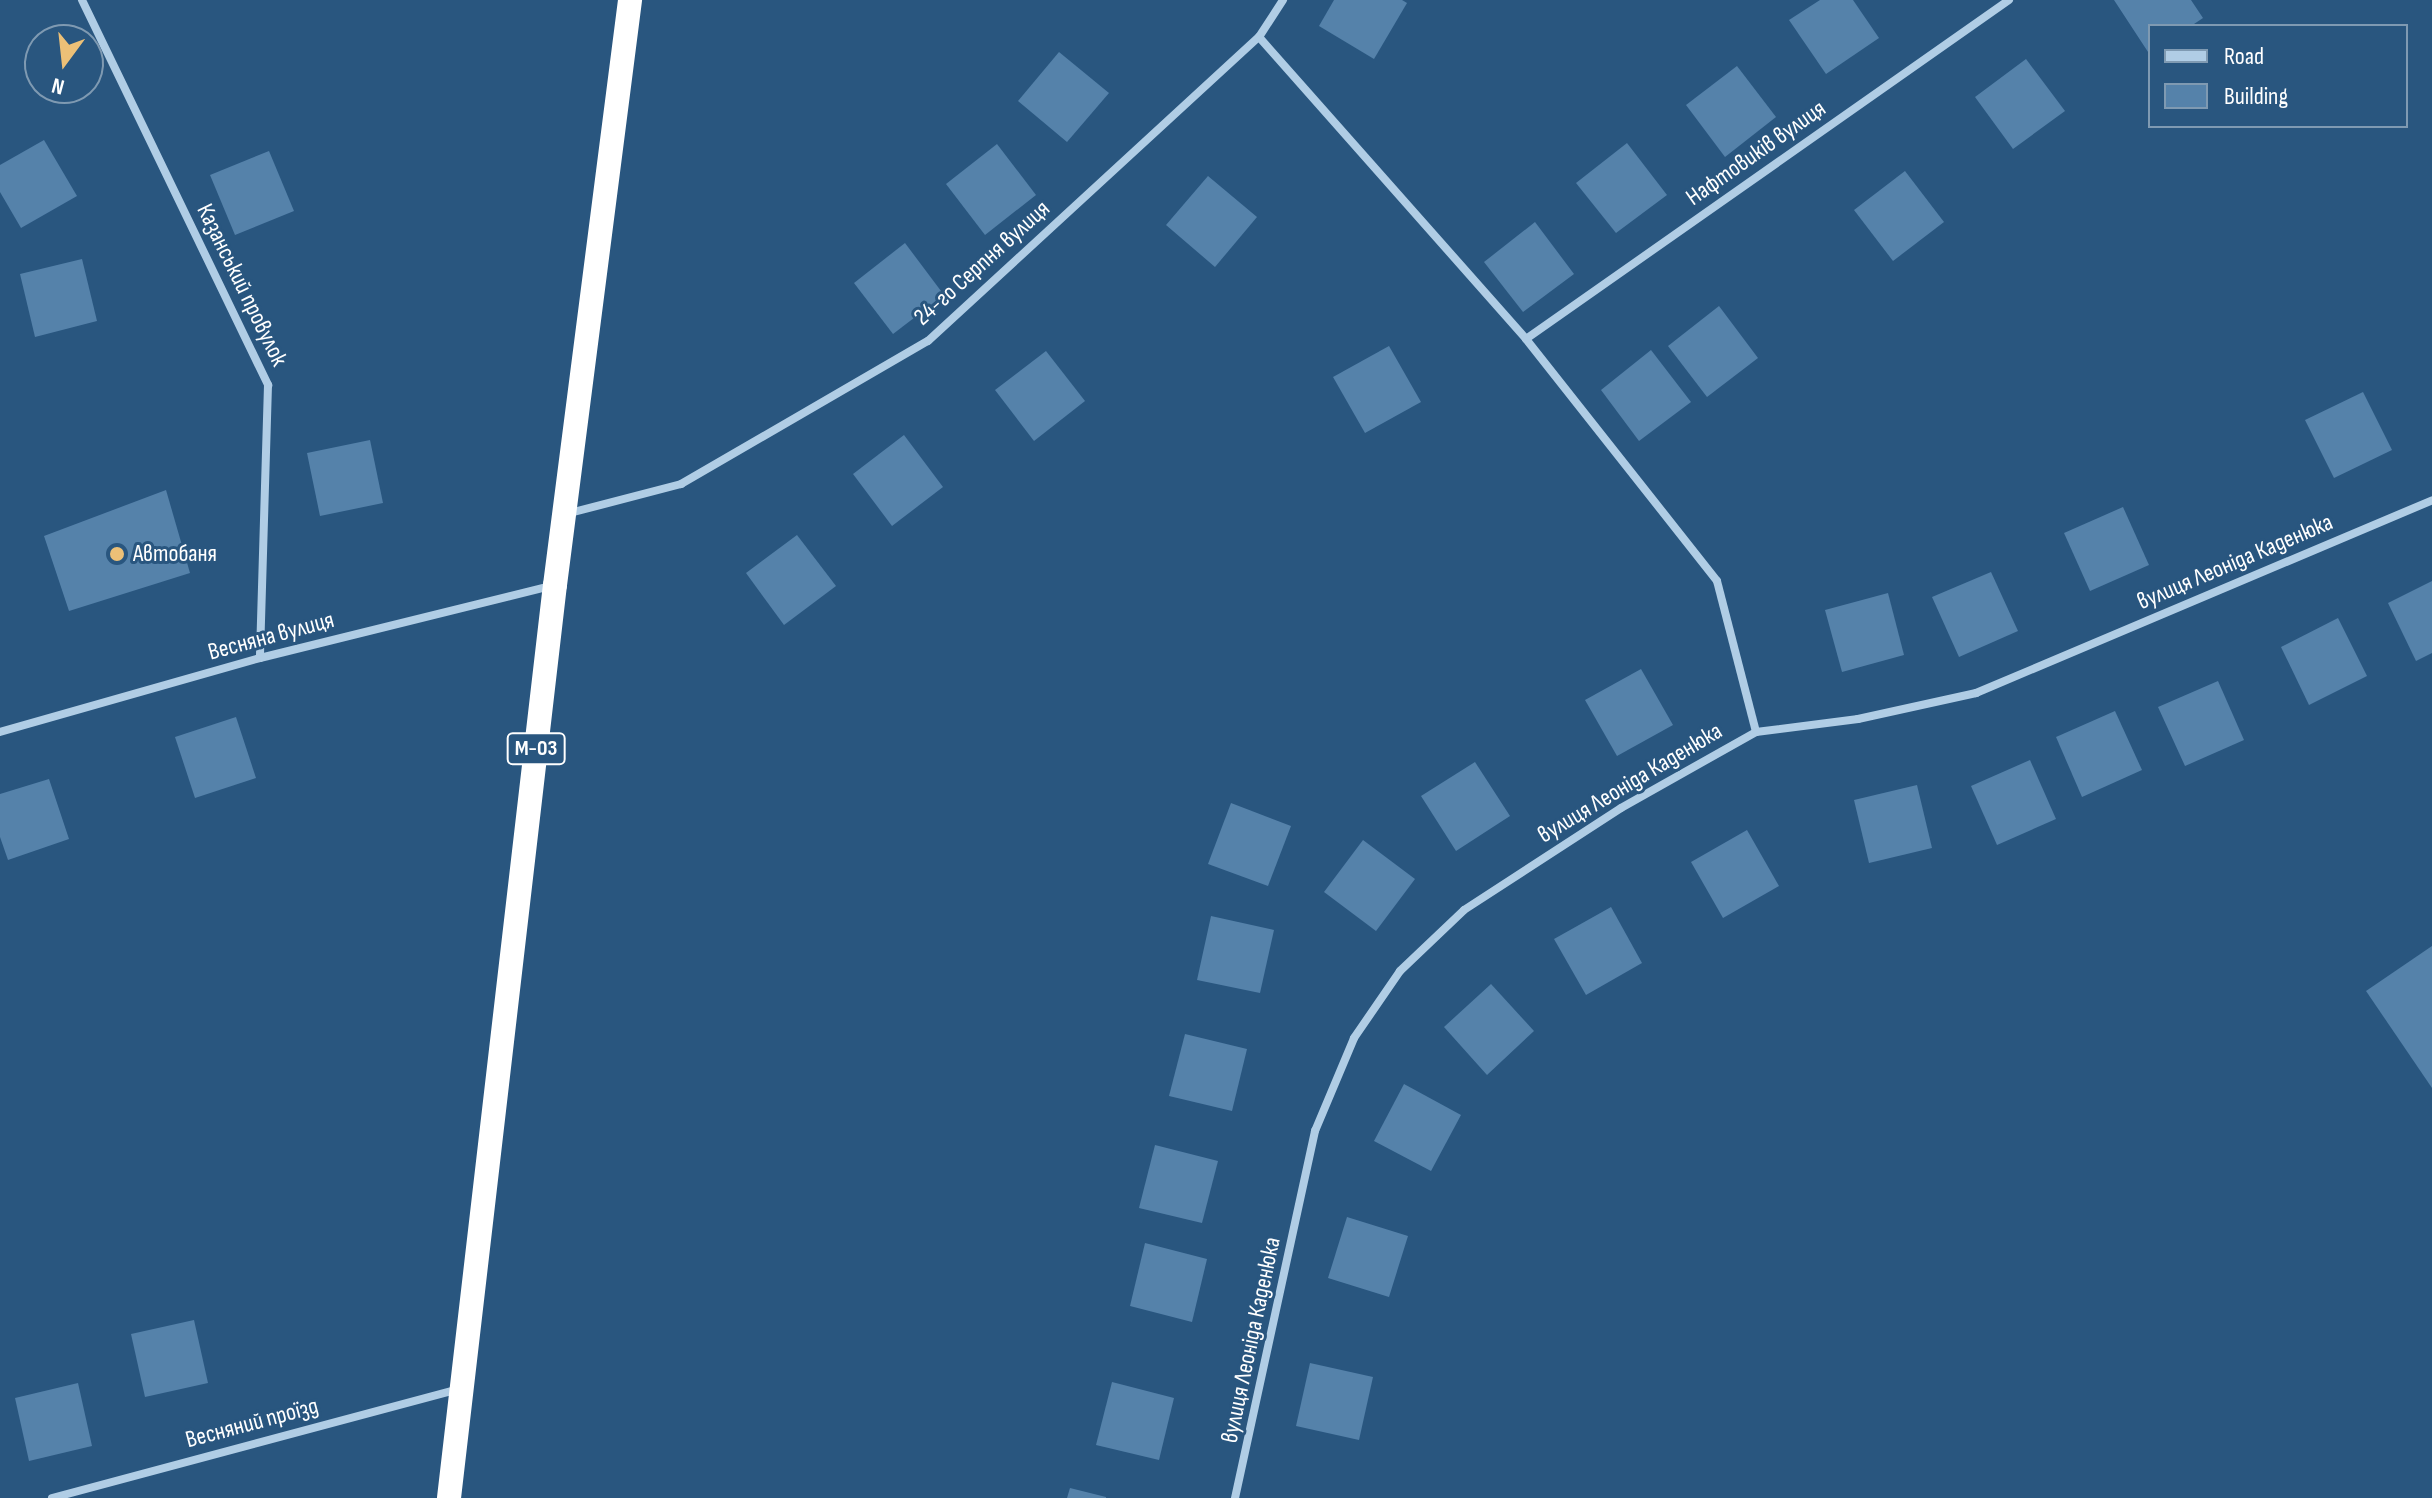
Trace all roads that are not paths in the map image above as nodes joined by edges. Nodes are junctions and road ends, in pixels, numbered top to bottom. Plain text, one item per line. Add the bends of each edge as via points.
1 (82, 0) edge
2 (630, 0) edge
3 (1283, 0) edge
4 (2009, 0) edge
5 (1259, 37) junction
6 (1526, 339) junction
7 (2432, 500) edge
8 (565, 514) junction
9 (555, 585) junction
10 (260, 658) junction
11 (0, 732) edge
12 (1756, 732) junction
13 (462, 1387) junction
14 (52, 1498) edge
15 (449, 1498) edge
16 (1235, 1498) edge

1 - 10 street, Казанський провулок via 268,385
2 - 8 highway, М-03
3 - 5 street, 24-го Серпня вулиця
4 - 6 street, Нафтовиків вулиця
5 - 6 street
5 - 8 street, 24-го Серпня вулиця via 928,341 681,484
6 - 12 street via 1717,581
7 - 12 street, вулиця Леоніда Каденюка via 1976,693 1858,719
8 - 9 highway, М-03
9 - 10 street, Весняна вулиця
9 - 13 highway, М-03
10 - 11 street, Весняна вулиця
12 - 16 street, вулиця Леоніда Каденюка via 1621,808 1464,910 1400,971 1362,1027 1315,1131
13 - 14 street, Весняний проїзд
13 - 15 highway, М-03

